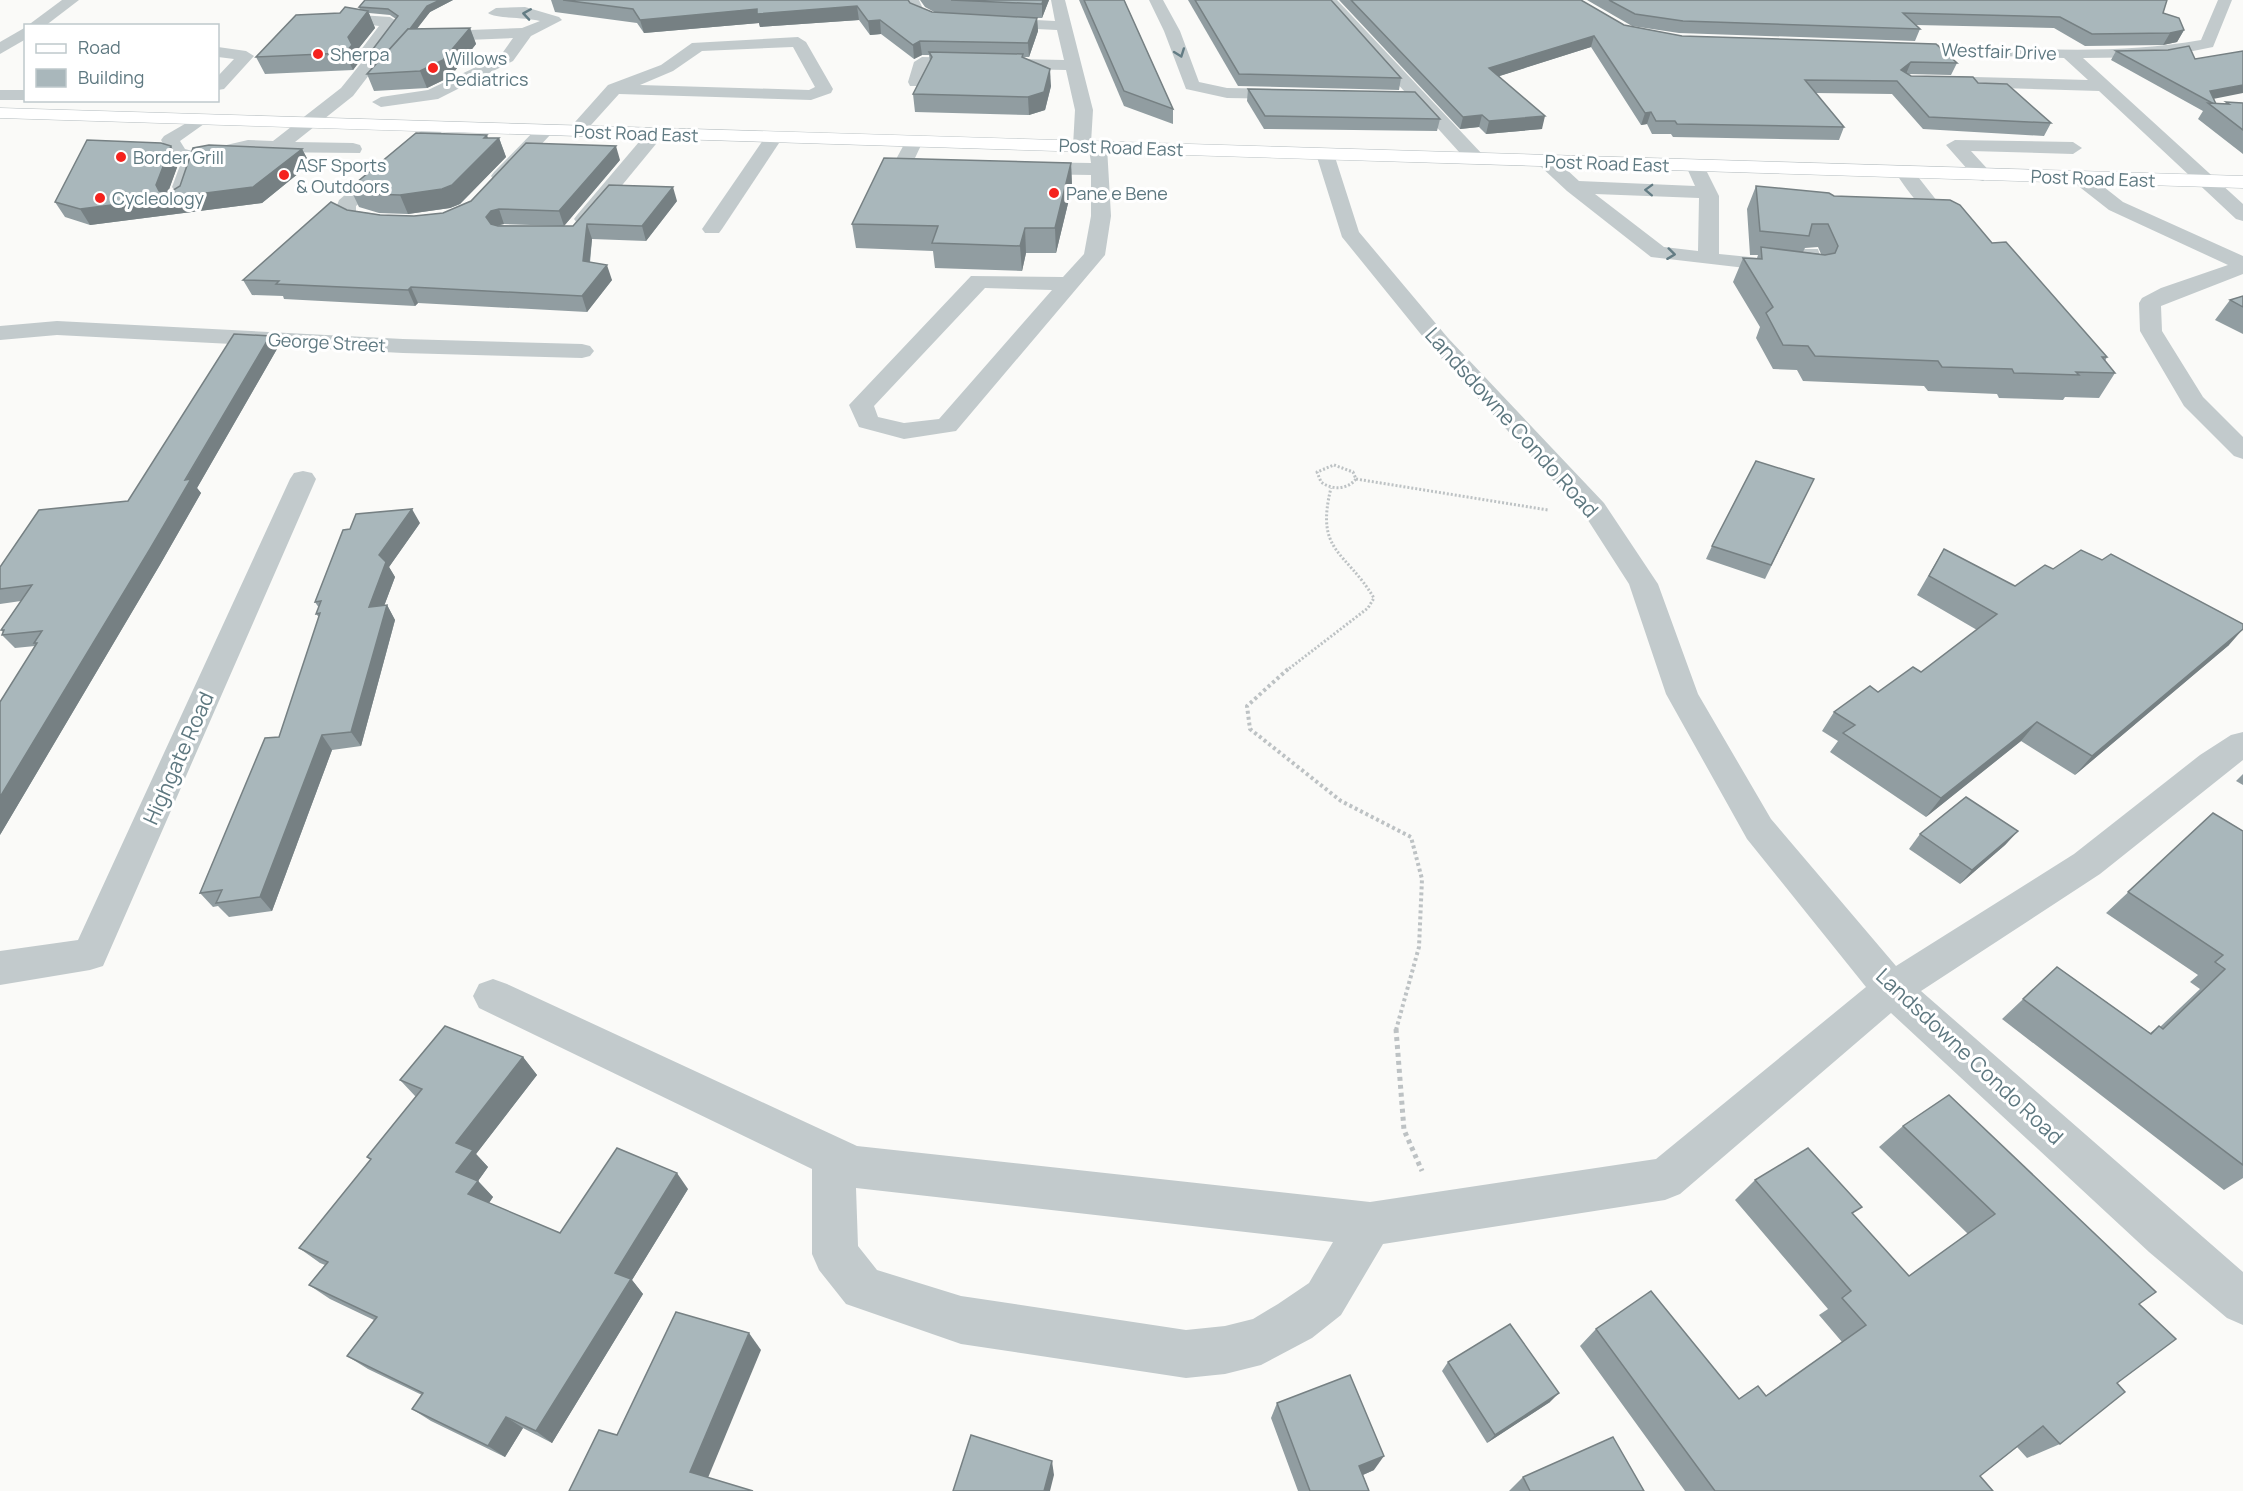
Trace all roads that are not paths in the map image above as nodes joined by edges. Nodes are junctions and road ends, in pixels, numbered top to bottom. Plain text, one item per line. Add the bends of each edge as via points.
1 (72, 0) edge
2 (912, 0) edge
3 (1058, 0) edge
4 (1156, 0) edge
5 (1329, 0) edge
6 (2225, 0) edge
7 (479, 13) dead end
8 (457, 18) dead end
9 (360, 20) edge
10 (37, 24) edge
11 (1064, 26) junction
12 (525, 33) junction
13 (1880, 47) edge
14 (219, 52) edge
15 (2068, 53) junction
16 (1073, 65) junction
17 (1918, 81) edge
18 (915, 82) dead end
19 (2001, 83) junction
20 (219, 84) edge
21 (2106, 86) junction
22 (614, 89) junction
23 (0, 95) edge
24 (24, 95) edge
25 (1311, 95) edge
26 (1394, 96) edge
27 (1418, 96) junction
28 (2025, 105) edge
29 (201, 110) edge
30 (0, 113) edge
31 (308, 123) junction
32 (357, 124) junction
33 (438, 126) junction
34 (2049, 126) dead end
35 (545, 130) junction
36 (576, 131) junction
37 (656, 133) junction
38 (774, 137) junction
39 (914, 141) junction
40 (277, 147) junction
41 (2073, 148) junction
42 (353, 149) dead end
43 (1094, 154) junction
44 (1325, 154) junction
45 (192, 157) junction
46 (1476, 159) junction
47 (1546, 161) junction
48 (962, 166) edge
49 (1695, 166) junction
50 (1009, 167) edge
51 (1904, 172) junction
52 (1983, 175) junction
53 (2079, 177) junction
54 (2107, 178) junction
55 (2206, 181) junction
56 (2243, 182) edge
57 (491, 187) edge
58 (1574, 187) junction
59 (1707, 192) junction
60 (177, 201) edge
61 (2243, 215) edge
62 (408, 221) edge
63 (712, 229) dead end
64 (1975, 233) edge
65 (571, 234) edge
66 (1811, 253) edge
67 (1708, 259) junction
68 (2243, 265) edge
69 (1070, 284) junction
70 (0, 333) edge
71 (582, 351) dead end
72 (2243, 451) edge
73 (303, 479) dead end
74 (2243, 744) edge
75 (0, 968) edge
76 (1892, 989) junction
77 (493, 996) dead end
78 (834, 1159) junction
79 (1370, 1224) junction
80 (2243, 1302) edge

1 - 10 street
2 - 11 street via 917,12 934,19
3 - 11 street
4 -> 25 street via 1192,86 1227,93
5 - 27 street
6 - 15 street via 2207,44 2163,52
12 -> 7 street via 554,20 525,12
8 - 12 street via 437,41
9 - 31 street via 390,22 365,55 371,62 347,93
11 - 16 street
12 - 32 street via 507,58 432,95 387,96
13 - 15 street, Westfair Drive
14 - 20 street via 246,58
15 - 21 street, Westfair Drive
16 - 18 street via 922,62
16 - 43 street
17 - 19 street
19 - 21 street
19 - 28 street
21 - 55 street, Westfair Drive
22 - 22 street via 811,95 825,89 798,42 698,46 667,68
22 - 36 street
23 - 24 street
26 - 27 street
27 - 46 street
29 - 30 main road, Post Road East via 173,118
29 - 31 main road, Post Road East
29 - 45 street via 170,140 178,153
31 - 32 main road, Post Road East
31 - 40 street
32 - 33 main road, Post Road East
33 - 35 main road, Post Road East
33 - 62 street via 346,204 345,211 350,216
34 - 41 street
35 - 36 main road, Post Road East
35 - 57 street
36 - 37 main road, Post Road East
37 - 38 main road, Post Road East
37 - 65 street
38 - 39 main road, Post Road East
38 - 63 street
39 - 43 main road, Post Road East
39 - 48 street via 903,163
40 - 42 street
40 - 45 street via 248,146
41 - 52 street via 1955,145
41 - 54 street
43 - 44 main road, Post Road East
43 - 50 street
43 - 69 street via 1101,216 1094,255
44 - 46 main road, Post Road East
44 - 76 street, Landsdowne Condo Road via 1349,233 1440,343 1594,509 1642,584 1682,694 1759,829
45 - 60 street
46 - 47 main road, Post Road East
47 - 49 main road, Post Road East
47 - 58 street
49 - 51 main road, Post Road East
49 - 59 street
51 - 52 main road, Post Road East
51 - 64 street via 1934,210
52 - 53 main road, Post Road East
53 - 54 main road, Post Road East
53 - 68 street via 2116,206
54 - 55 main road, Post Road East
55 - 56 main road, Post Road East
55 - 61 street, Westfair Drive
59 -> 58 street
58 -> 67 street via 1658,253
59 - 67 street
66 - 67 street via 1814,270
68 - 72 street via 2150,303 2151,331 2193,401
69 - 69 street via 947,426 904,430 868,422 861,405 979,281
70 - 71 street, George Street via 57,328
73 - 75 street, Highgate Road via 90,954
74 - 76 street via 2212,764 2087,864
76 - 79 street via 1665,1179
76 - 80 street, Landsdowne Condo Road
77 - 78 street
78 - 79 street via 854,1167
78 - 79 street via 835,1254 862,1288 961,1320 1186,1354 1261,1341 1295,1321 1325,1299

